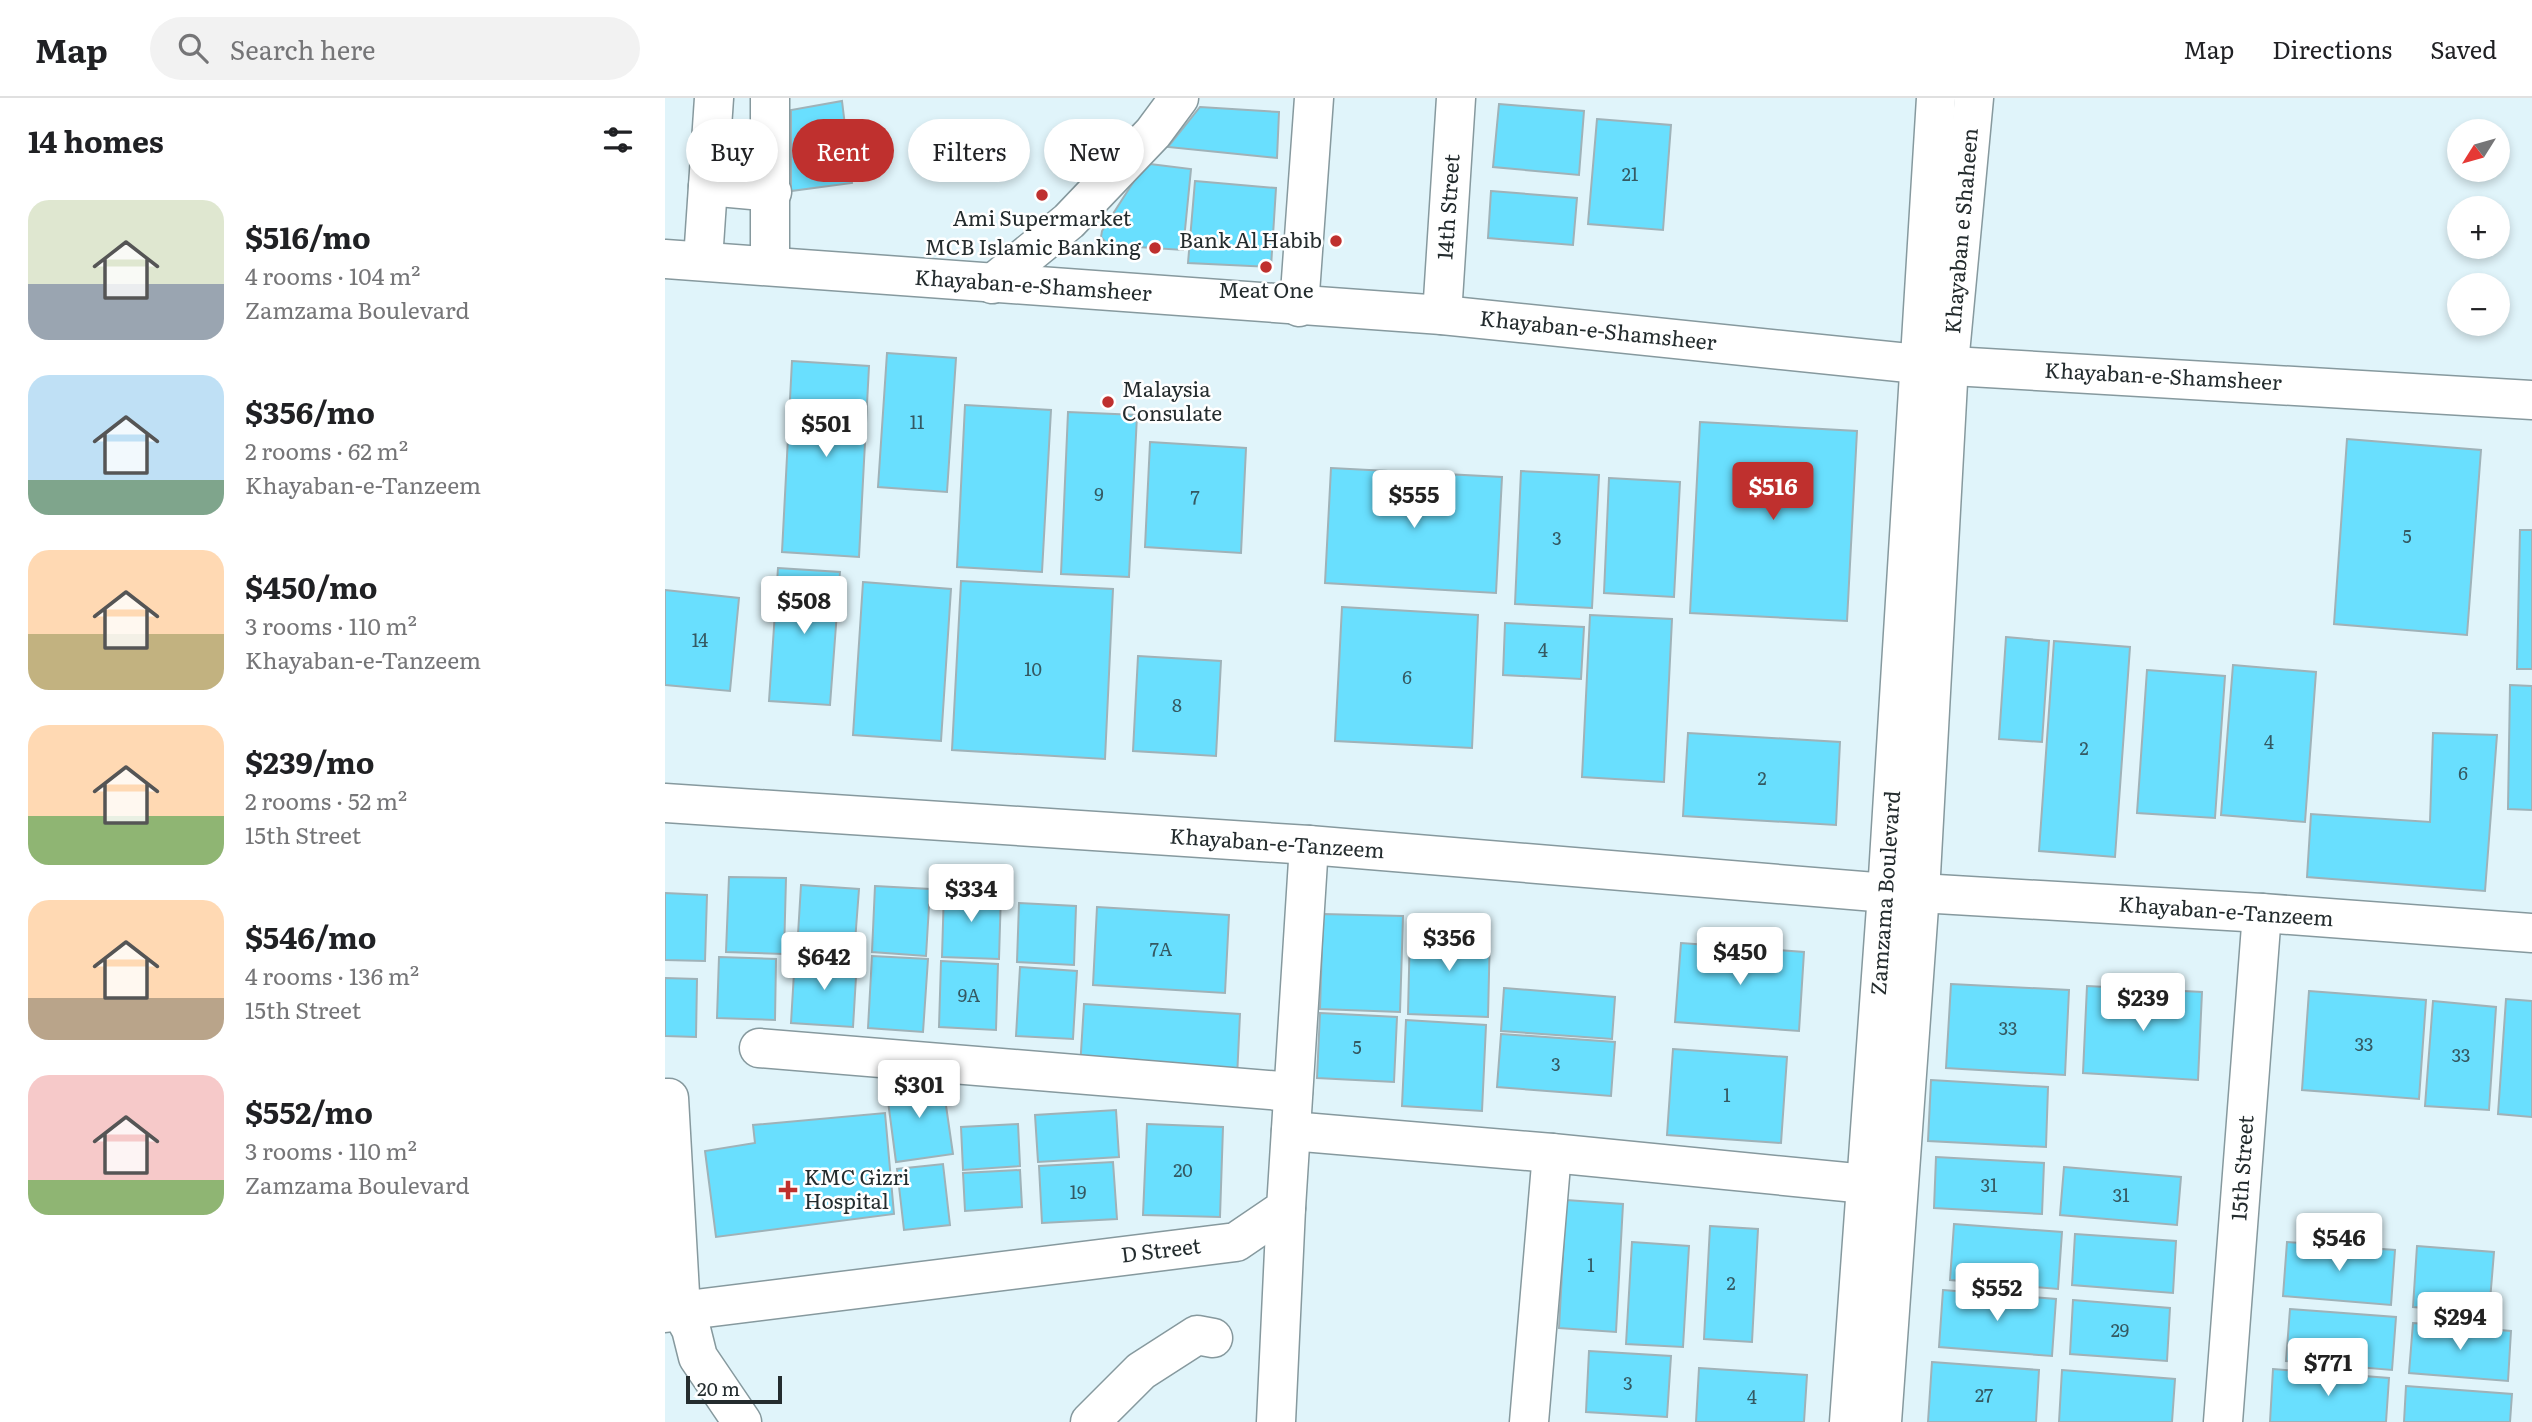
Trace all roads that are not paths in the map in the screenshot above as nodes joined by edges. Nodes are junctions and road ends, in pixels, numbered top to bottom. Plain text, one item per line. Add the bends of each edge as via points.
1 (714, 98) edge
2 (770, 98) edge
3 (1179, 98) edge
4 (1314, 98) edge
5 (1456, 98) edge
6 (1936, 98) edge
7 (1974, 98) edge
8 (708, 186) junction
9 (772, 192) junction
10 (665, 258) edge
11 (703, 260) junction
12 (770, 265) junction
13 (992, 284) junction
14 (1299, 307) junction
15 (1442, 316) junction
16 (1933, 364) junction
17 (2532, 400) edge
18 (665, 803) edge
19 (1309, 845) junction
20 (1904, 893) junction
21 (2262, 913) junction
22 (2532, 933) edge
23 (759, 1048) dead end
24 (1293, 1093) junction
25 (665, 1098) edge
26 (1291, 1131) junction
27 (1552, 1153) junction
28 (1865, 1184) junction
29 (1286, 1208) junction
30 (673, 1312) edge
31 (1213, 1338) dead end
32 (1269, 1415) edge
33 (742, 1422) edge
34 (1090, 1422) edge
35 (1529, 1422) edge
36 (1849, 1422) edge
37 (1882, 1422) edge
38 (2223, 1422) edge

1 - 8 street
2 - 9 street
3 - 13 street via 1153,133 1069,221
4 - 14 street
5 - 15 street, 14th Street
6 - 16 street, Khayaban e Shaheen
7 - 16 street, Khayaban e Shaheen
8 - 9 street
8 - 11 street
9 - 12 street
10 - 11 street, Khayaban-e-Shamsheer
11 - 12 street, Khayaban-e-Shamsheer
12 - 13 street, Khayaban-e-Shamsheer
13 - 14 street, Khayaban-e-Shamsheer
14 - 15 street, Khayaban-e-Shamsheer
15 - 16 street, Khayaban-e-Shamsheer
16 - 17 street, Khayaban-e-Shamsheer
16 - 20 street, Zamzama Boulevard
18 - 19 street, Khayaban-e-Tanzeem
19 - 20 street, Khayaban-e-Tanzeem
19 - 24 street
20 - 21 street, Khayaban-e-Tanzeem
20 - 28 street, Zamzama Boulevard
20 - 37 street, Zamzama Boulevard
21 - 22 street, Khayaban-e-Tanzeem
21 - 38 street, 15th Street
23 - 24 street
24 - 26 street
25 - 30 street via 669,1098
26 - 27 street
26 - 29 street
27 - 28 street
27 - 35 street
28 - 36 street, Zamzama Boulevard
29 - 30 street, D Street via 1236,1242
29 - 32 street
30 - 33 street via 691,1328 698,1357
31 - 34 street via 1196,1335 1141,1371

